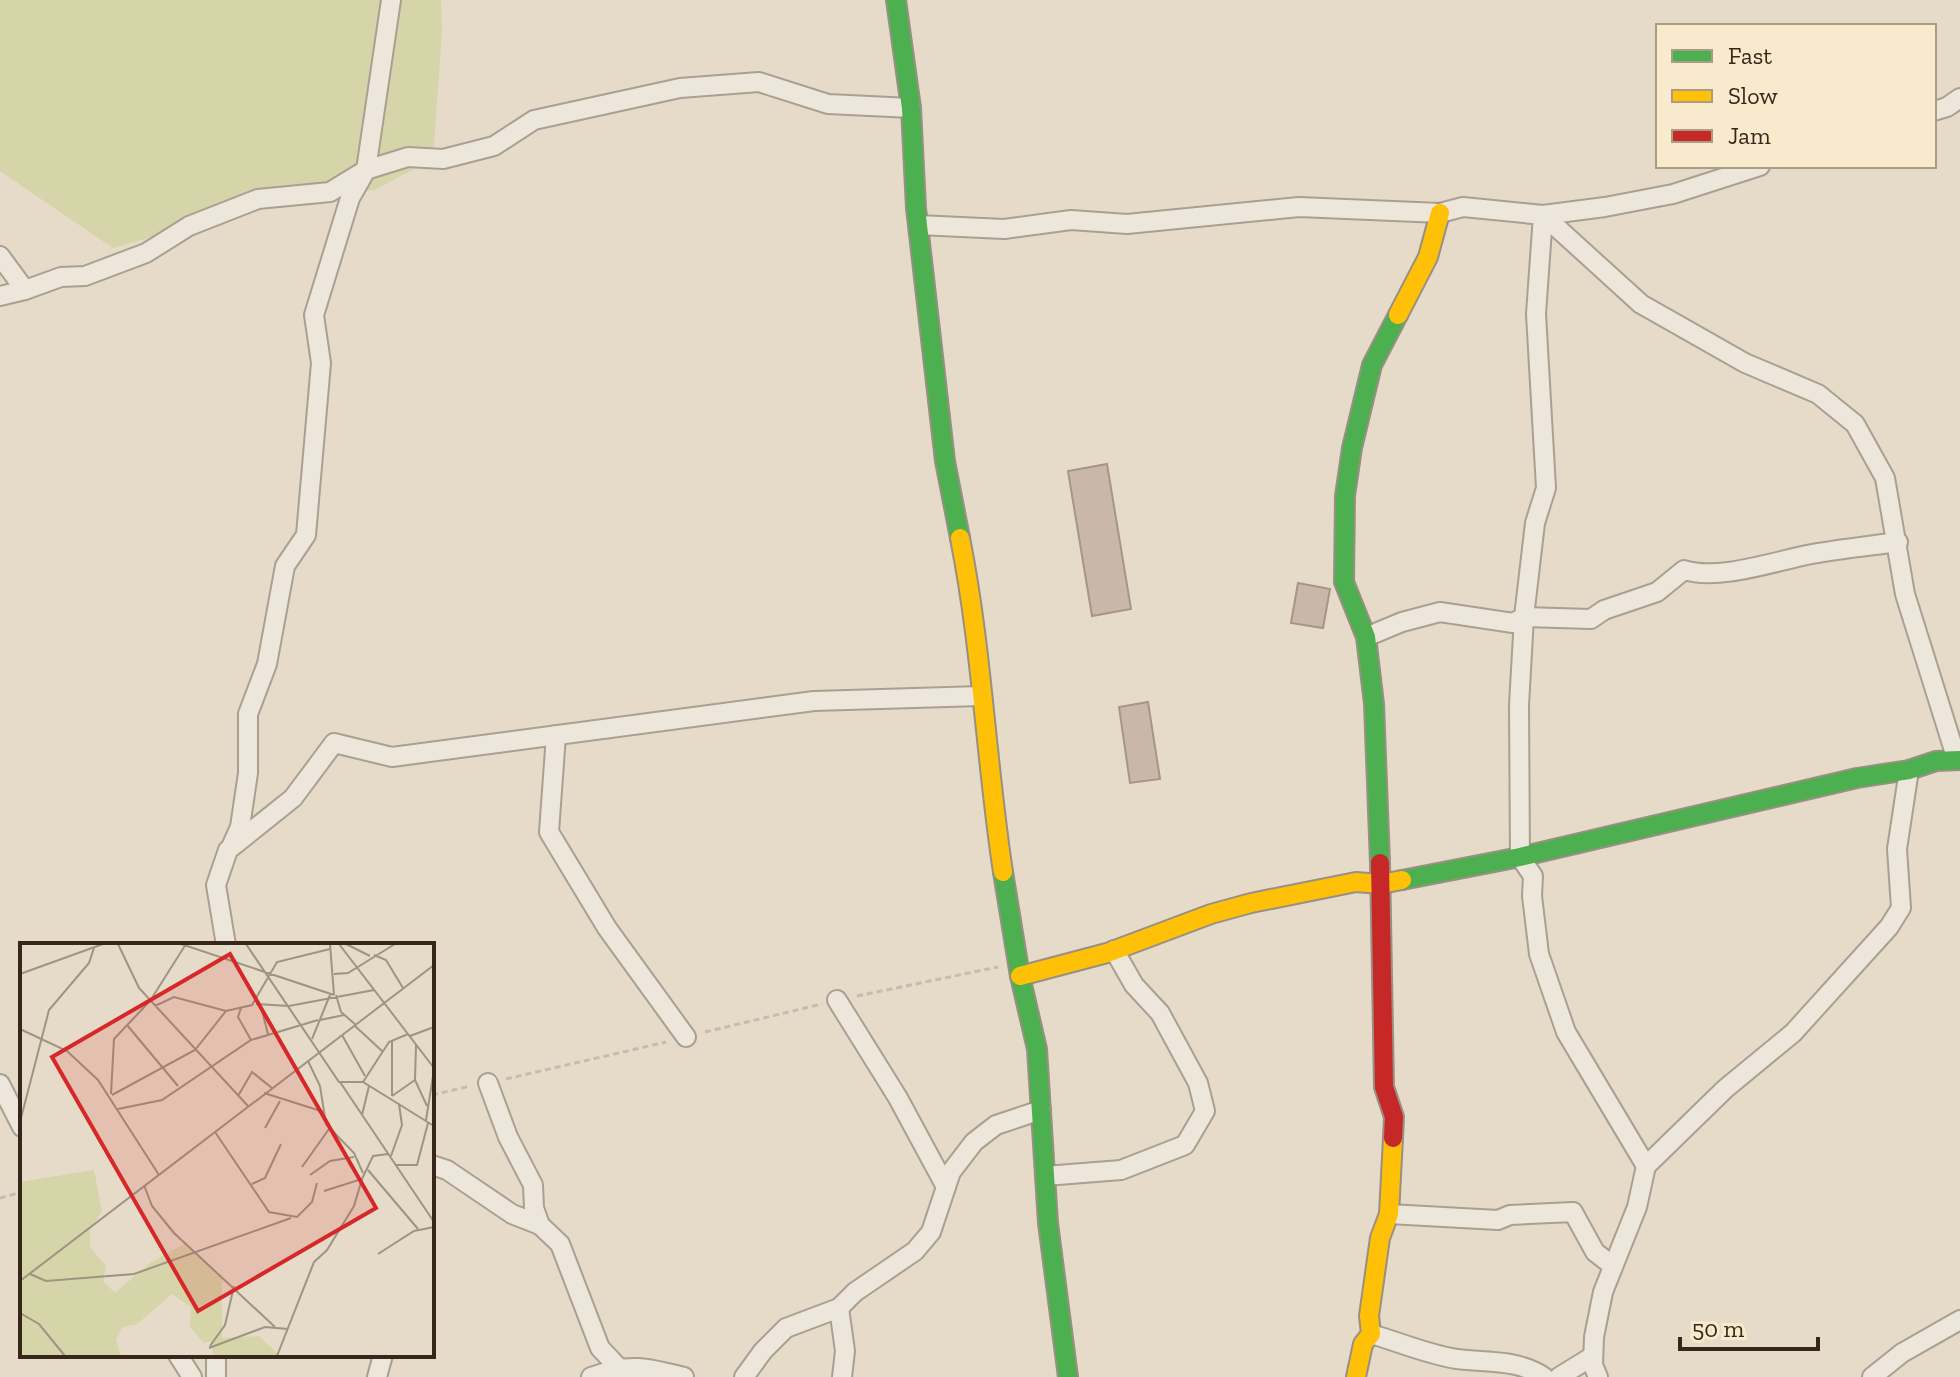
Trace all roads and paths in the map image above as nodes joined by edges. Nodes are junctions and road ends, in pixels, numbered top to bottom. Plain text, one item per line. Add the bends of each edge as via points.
1 (391, 0) edge
2 (896, 0) edge
3 (1960, 98) edge
4 (911, 108) junction
5 (1936, 110) edge
6 (1754, 168) edge
7 (366, 170) junction
8 (1440, 213) junction
9 (1543, 215) junction
10 (918, 225) junction
11 (0, 256) edge
12 (25, 290) junction
13 (0, 296) edge
14 (1898, 542) junction
15 (1524, 617) junction
16 (1366, 637) junction
17 (981, 696) junction
18 (556, 735) junction
19 (1959, 762) edge
20 (1909, 770) junction
21 (231, 848) junction
22 (1520, 857) junction
23 (1381, 884) junction
24 (226, 943) edge
25 (1114, 950) junction
26 (1019, 970) junction
27 (837, 1000) junction
28 (686, 1037) junction
29 (488, 1083) junction
30 (0, 1084) edge
31 (434, 1095) edge
32 (1041, 1110) junction
33 (20, 1123) edge
34 (434, 1166) edge
35 (1646, 1166) junction
36 (1045, 1176) junction
37 (946, 1187) junction
38 (20, 1193) edge
39 (0, 1198) edge
40 (1389, 1214) junction
41 (540, 1225) junction
42 (1613, 1266) junction
43 (839, 1308) junction
44 (1960, 1320) edge
45 (1371, 1334) junction
46 (1593, 1356) junction
47 (179, 1357) edge
48 (382, 1357) edge
49 (618, 1367) junction
50 (192, 1377) edge
51 (377, 1377) edge
52 (591, 1377) edge
53 (684, 1377) edge
54 (744, 1377) edge
55 (842, 1377) edge
56 (1068, 1377) edge
57 (1356, 1377) edge
58 (1544, 1377) edge
59 (1559, 1377) edge
60 (1598, 1377) edge
61 (1872, 1377) edge

1 - 7 street
2 - 4 street
3 - 5 street
4 - 7 street via 828,104 759,82 680,88 534,120 494,146 443,159 408,157
4 - 10 street
6 - 9 street via 1673,194
7 - 12 street via 330,192 258,199 189,226 146,253 85,276 61,277
7 - 21 street via 350,198 314,315 321,363 306,535 285,566 267,664 248,714 248,773 240,827
8 - 9 street via 1463,207
8 - 10 street via 1299,207 1127,224 1071,220 1004,229
8 - 16 street via 1428,257 1372,365 1352,448 1345,496 1344,582
9 - 14 street via 1641,304 1745,363 1818,394 1855,424 1885,478
9 - 15 street via 1536,314 1546,488 1535,523
10 - 17 street via 945,461 969,581
11 - 12 street
12 - 13 street
14 - 15 street via 1716,573 1684,570 1657,592 1591,619
14 - 19 street via 1905,594
15 - 16 street via 1513,623 1440,612
15 - 22 street
16 - 23 street
17 - 18 street via 814,701
17 - 26 street
18 - 21 street via 392,757 334,743 293,798
18 - 28 street via 549,832 607,928
19 - 20 street via 1936,761
20 - 22 street
20 - 35 street via 1897,849 1901,908 1889,927 1793,1033 1725,1089
21 - 24 street via 216,885
22 - 23 street
22 - 35 street via 1533,876 1539,954 1566,1032
23 - 25 street via 1356,882 1251,903
23 - 40 street via 1384,1087 1394,1117
25 - 26 street
25 - 36 street via 1134,985 1160,1013 1198,1083 1205,1111 1185,1145 1121,1170
26 - 27 path
26 - 32 street via 1037,1049
27 - 28 path
27 - 37 street
28 - 29 path
29 - 31 path
29 - 41 street via 533,1185
30 - 33 street
32 - 36 street
32 - 37 street via 996,1125 974,1142
34 - 41 street via 512,1214
35 - 42 street via 1637,1207
36 - 56 street
37 - 43 street via 931,1232 915,1251
38 - 39 path
40 - 42 street via 1498,1220 1573,1212 1595,1252
40 - 45 street via 1380,1238
41 - 49 street via 560,1244 600,1348
42 - 46 street via 1603,1292
43 - 54 street via 786,1328
43 - 55 street via 845,1351
44 - 61 street
45 - 57 street via 1363,1344
45 - 58 street via 1455,1359 1513,1363
46 - 59 street
46 - 60 street
47 - 50 street
48 - 51 street
49 - 52 street
49 - 53 street

